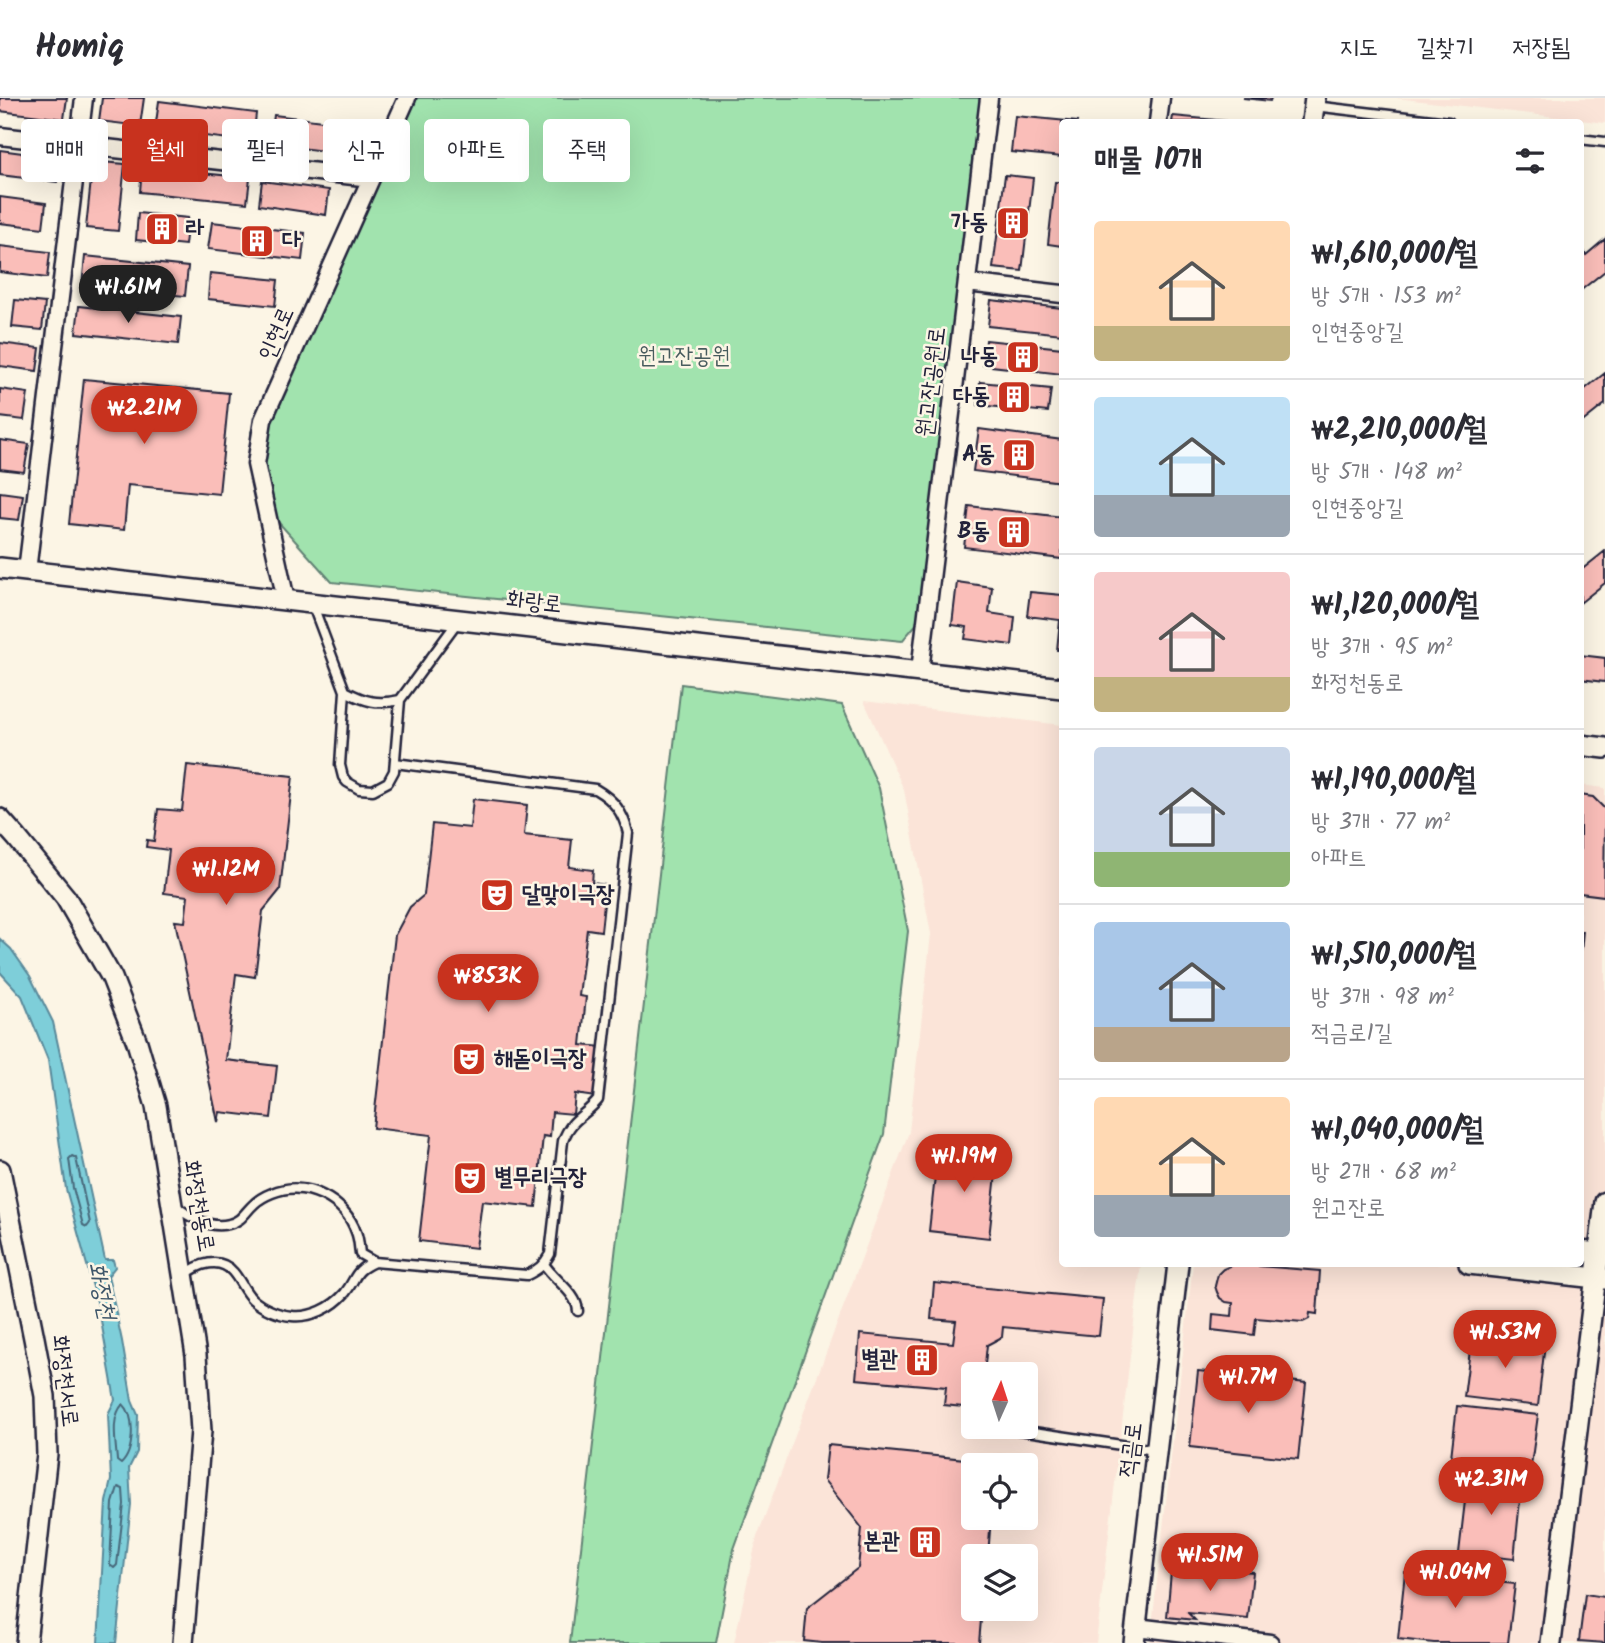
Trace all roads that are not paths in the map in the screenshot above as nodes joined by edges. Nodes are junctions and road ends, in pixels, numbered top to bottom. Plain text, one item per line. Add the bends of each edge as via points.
1 (84, 98) edge
2 (407, 98) edge
3 (989, 98) edge
4 (1161, 98) edge
5 (1314, 109) edge
6 (81, 119) edge
7 (398, 119) edge
8 (1158, 119) edge
9 (1418, 119) edge
10 (0, 136) edge
11 (21, 138) edge
12 (1584, 139) edge
13 (1605, 142) edge
14 (108, 148) edge
15 (323, 173) edge
16 (74, 182) edge
17 (369, 182) edge
18 (967, 283) junction
19 (1059, 294) edge
20 (0, 568) edge
21 (27, 571) junction
22 (286, 600) junction
23 (312, 603) junction
24 (459, 620) junction
25 (920, 671) junction
26 (1059, 688) edge
27 (345, 691) junction
28 (400, 701) junction
29 (1584, 745) edge
30 (1605, 747) edge
31 (395, 764) junction
32 (0, 819) edge
33 (0, 1170) edge
34 (1605, 1202) edge
35 (173, 1204) junction
36 (1595, 1253) edge
37 (374, 1262) junction
38 (544, 1264) junction
39 (1178, 1267) edge
40 (1495, 1267) edge
41 (184, 1275) junction
42 (1600, 1279) edge
43 (578, 1311) dead end
44 (1038, 1433) edge
45 (1156, 1450) junction
46 (1135, 1635) edge
47 (26, 1643) edge
48 (183, 1643) edge
49 (1270, 1643) edge
50 (1551, 1643) edge

1 - 6 street
2 - 7 street, 인현로
3 - 18 street, 원고잔공원로
4 - 8 street
5 - 9 lane
10 - 11 street
12 - 13 lane
14 - 15 street
16 - 21 street
17 - 22 street, 인현로 via 263,420 256,464
18 - 19 street
18 - 25 street, 원고잔공원로
20 - 21 street, 화랑로
21 - 22 street, 화랑로
22 - 23 street, 화랑로
23 - 24 street, 화랑로
23 - 27 lane
24 - 25 street, 화랑로
24 - 28 lane
25 - 26 street, 화랑로
27 - 28 lane via 382,704
27 - 31 lane via 343,777 359,789 373,790 388,782
28 - 31 lane
29 - 30 street
31 - 38 lane via 595,789 624,817 628,833 598,1100 576,1119 563,1141 550,1254
32 - 35 street, 화정천동로 via 65,898 112,978 156,1106
33 - 47 street, 화정천서로 via 44,1396 47,1454
34 - 36 street
35 - 37 lane via 196,1220 227,1225 240,1220 273,1192 315,1192 348,1215 360,1254
35 - 41 street, 화정천동로
36 - 42 street
37 - 38 lane via 527,1275
37 - 41 lane via 356,1274 331,1306 292,1316 271,1311 252,1299 233,1271 222,1264 207,1263
38 - 43 lane via 573,1296
39 - 45 street, 적금로
40 - 42 street
41 - 48 street, 화정천동로 via 201,1431
42 - 50 street
44 - 45 lane
45 - 46 street, 적금로
46 - 49 street

